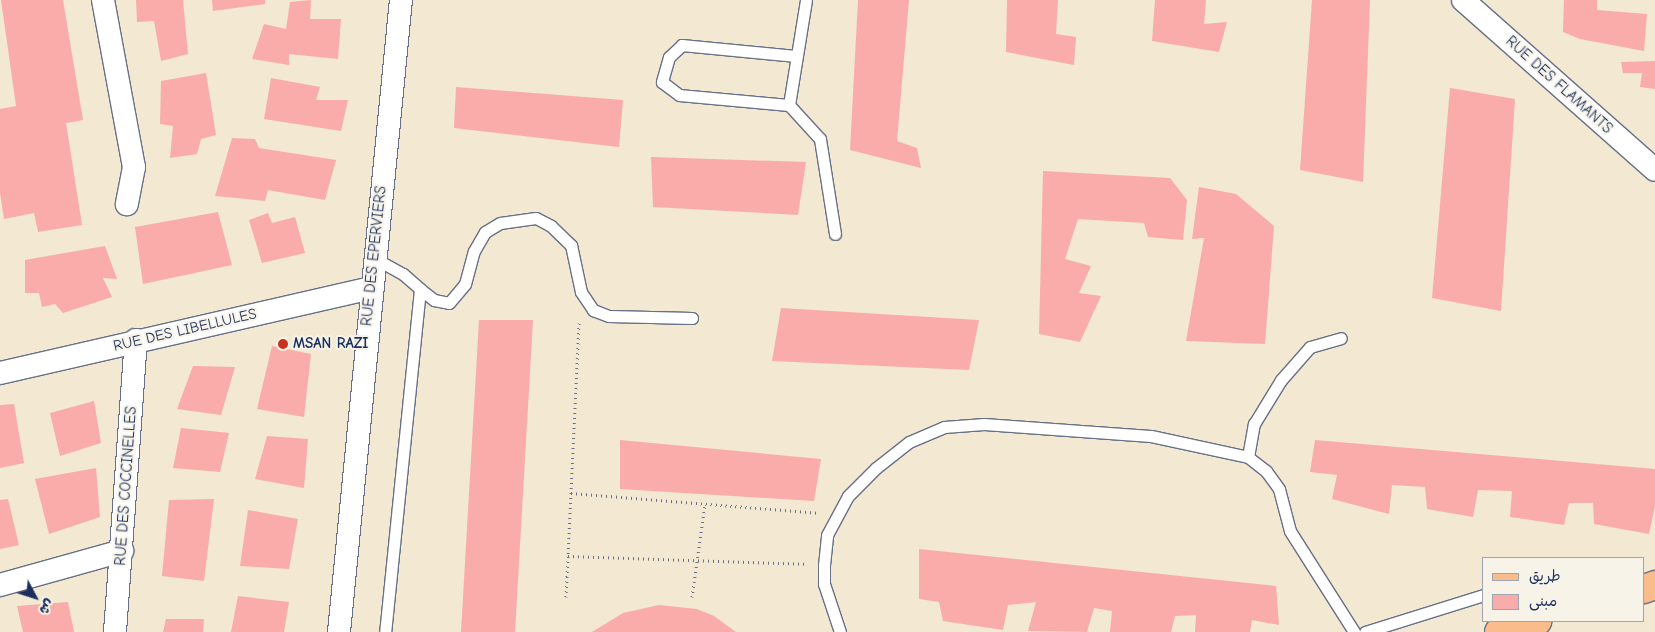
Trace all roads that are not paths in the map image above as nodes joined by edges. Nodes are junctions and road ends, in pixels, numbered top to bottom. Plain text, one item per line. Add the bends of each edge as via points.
1 (103, 0) edge
2 (401, 0) edge
3 (806, 0) edge
4 (1463, 0) edge
5 (796, 56) junction
6 (789, 105) junction
7 (1655, 170) edge
8 (127, 204) dead end
9 (836, 234) dead end
10 (374, 258) junction
11 (370, 288) junction
12 (420, 290) junction
13 (692, 318) dead end
14 (1341, 338) dead end
15 (136, 340) junction
16 (0, 373) edge
17 (1248, 457) junction
18 (122, 551) junction
19 (0, 586) edge
20 (1482, 596) edge
21 (1534, 622) edge
22 (115, 632) edge
23 (339, 632) edge
24 (385, 632) edge
25 (840, 632) edge
26 (1354, 632) edge
27 (1365, 632) edge
28 (1499, 632) edge

1 - 8 street via 134,167
2 - 10 street, RUE DES EPERVIERS
3 - 5 lane
4 - 7 street, RUE DES FLAMANTS
5 - 6 lane
5 - 6 lane via 682,45 669,57 662,82 679,95
6 - 9 lane via 820,139
10 - 11 street, RUE DES EPERVIERS
10 - 12 lane via 403,274
11 - 15 street, RUE DES LIBELLULES
11 - 23 street, RUE DES EPERVIERS
12 - 13 lane via 434,300 449,303 465,284 474,251 484,232 500,223 536,218 571,245 581,292 593,310 608,316
12 - 24 lane
14 - 17 lane via 1310,347 1281,380 1254,424
15 - 16 street, RUE DES LIBELLULES
15 - 18 street, RUE DES COCCINELLES
17 - 25 lane via 1151,436 984,424 944,427 908,442 848,496 826,535 824,584
17 - 26 lane via 1266,471 1279,489 1290,532
18 - 19 street
18 - 22 street, RUE DES COCCINELLES
20 - 27 lane
21 - 28 main road

